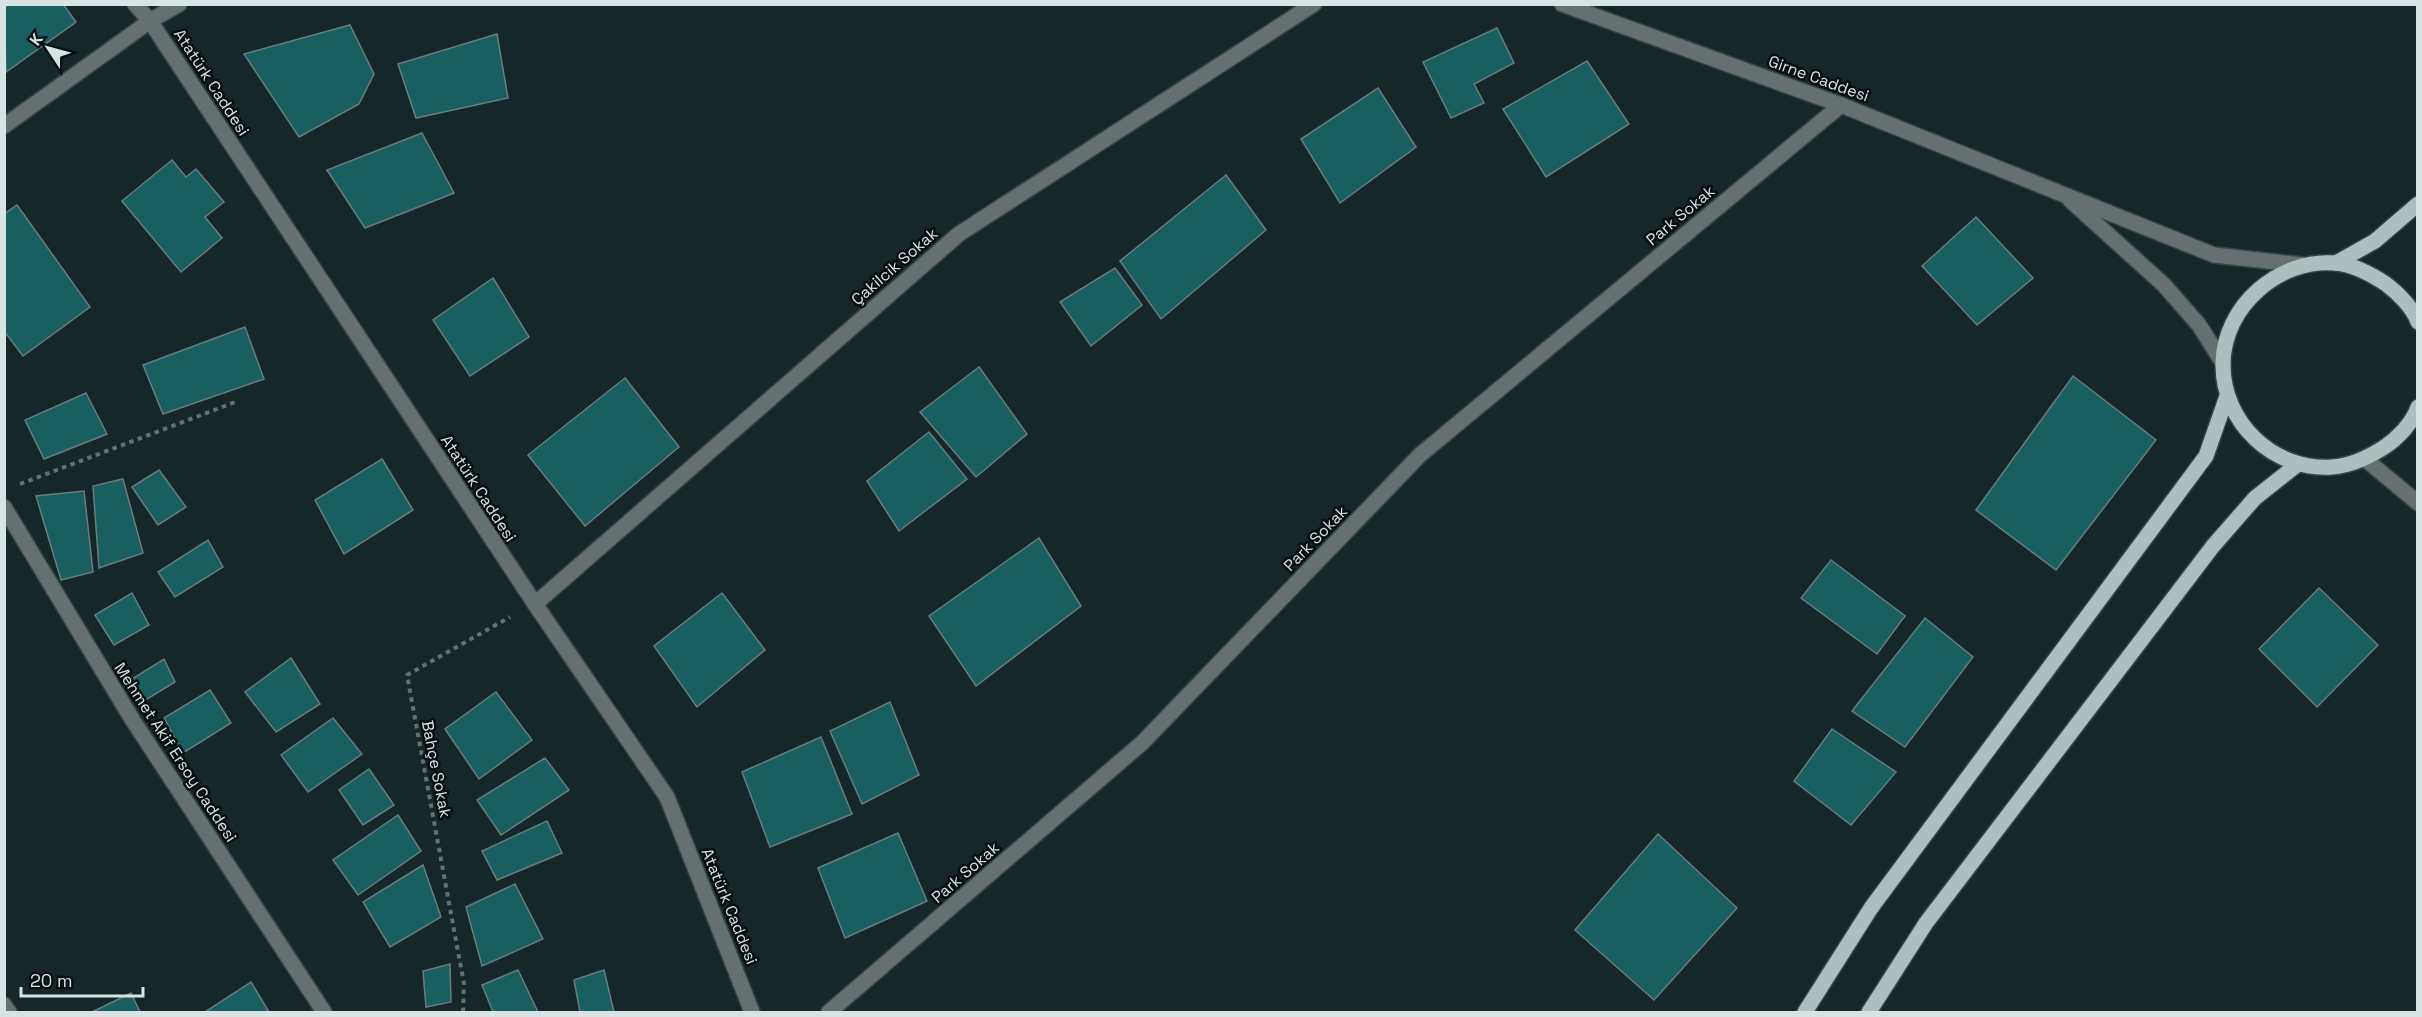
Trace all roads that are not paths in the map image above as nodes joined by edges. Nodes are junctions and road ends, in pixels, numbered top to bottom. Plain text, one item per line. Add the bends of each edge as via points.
1 (135, 4) edge
2 (179, 4) edge
3 (1314, 4) edge
4 (1562, 4) edge
5 (150, 21) junction
6 (1841, 105) junction
7 (4, 126) edge
8 (2061, 192) junction
9 (2418, 204) edge
10 (2336, 263) junction
11 (2303, 265) junction
12 (2417, 318) edge
13 (2223, 363) junction
14 (2227, 396) junction
15 (2418, 408) edge
16 (2365, 459) junction
17 (2298, 464) junction
18 (2418, 503) edge
19 (4, 507) edge
20 (535, 604) junction
21 (4, 1005) edge
22 (9, 1012) edge
23 (324, 1012) edge
24 (752, 1012) edge
25 (829, 1012) edge
26 (1805, 1012) edge
27 (1869, 1012) edge

1 - 5 street, Atatürk Caddesi
2 - 5 street
3 - 20 street, Çakilcik Sokak via 959,234
4 - 6 street, Girne Caddesi
5 - 7 street
5 - 20 street, Atatürk Caddesi
6 - 8 street, Girne Caddesi
6 - 25 street, Park Sokak via 1420,455 1142,743
8 - 11 street, Girne Caddesi via 2214,255
8 - 13 street, Girne Caddesi via 2164,285 2199,325
9 - 10 main road via 2376,241
10 - 11 main road
10 - 12 main road via 2369,272 2396,291
11 - 13 main road via 2272,278 2247,300 2230,329
13 - 14 main road
14 - 17 main road via 2243,427 2268,450
14 - 26 main road via 2206,456 1871,908
15 - 16 main road via 2394,441
16 - 17 main road via 2332,467
16 - 18 street
17 - 27 main road via 2255,498 2213,546 1926,923
19 - 23 street, Mehmet Akif Ersoy Caddesi via 132,719
20 - 24 street, Atatürk Caddesi via 667,797
21 - 22 street

